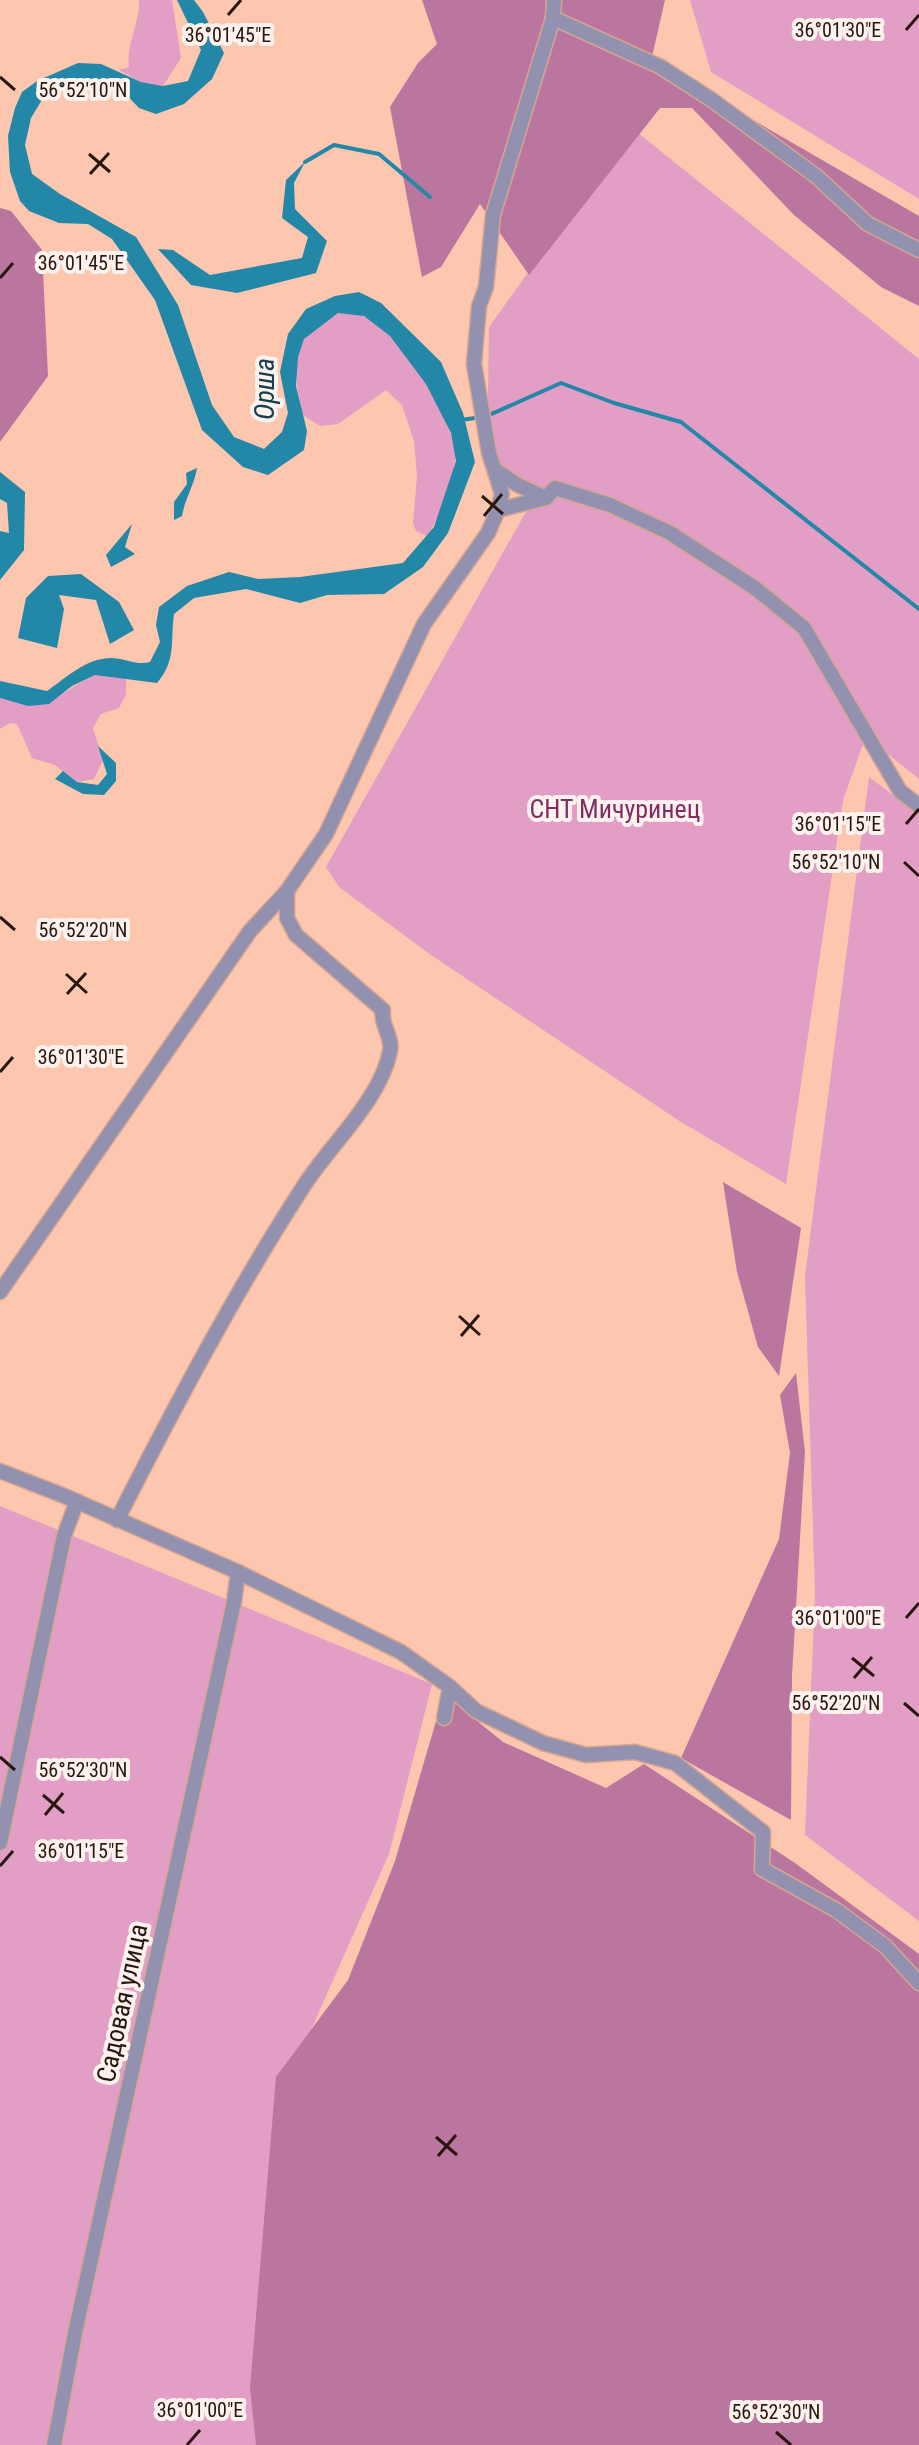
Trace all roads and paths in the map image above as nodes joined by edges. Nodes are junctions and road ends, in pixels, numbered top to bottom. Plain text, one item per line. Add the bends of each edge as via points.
1 (554, 0) edge
2 (553, 18) junction
3 (919, 250) edge
4 (497, 471) junction
5 (546, 498) junction
6 (498, 510) junction
7 (919, 806) edge
8 (287, 891) junction
9 (0, 1292) edge
10 (0, 1471) edge
11 (77, 1501) junction
12 (117, 1520) junction
13 (238, 1572) junction
14 (450, 1687) junction
15 (444, 1718) dead end
16 (0, 1843) edge
17 (919, 1983) edge
18 (54, 2445) edge

1 - 2 street
2 - 3 street via 672,74 816,176 868,224
2 - 4 street via 493,215 486,287 479,306 474,364 489,453
4 - 5 street
4 - 6 street via 502,494
5 - 6 street
5 - 7 street via 555,488 610,505 670,533 755,588 804,628 900,791
6 - 8 street via 488,533 424,624 326,834
8 - 9 street via 250,931
8 - 12 street via 287,918 296,935 383,1010 391,1050 375,1090 306,1183 202,1357
10 - 11 street
11 - 12 street
11 - 16 street via 64,1536
12 - 13 street
13 - 14 street via 401,1652
13 - 18 street, Садовая улица
14 - 15 street
14 - 17 street via 476,1711 543,1743 586,1755 635,1752 675,1763 763,1832 762,1869 836,1910 885,1946

